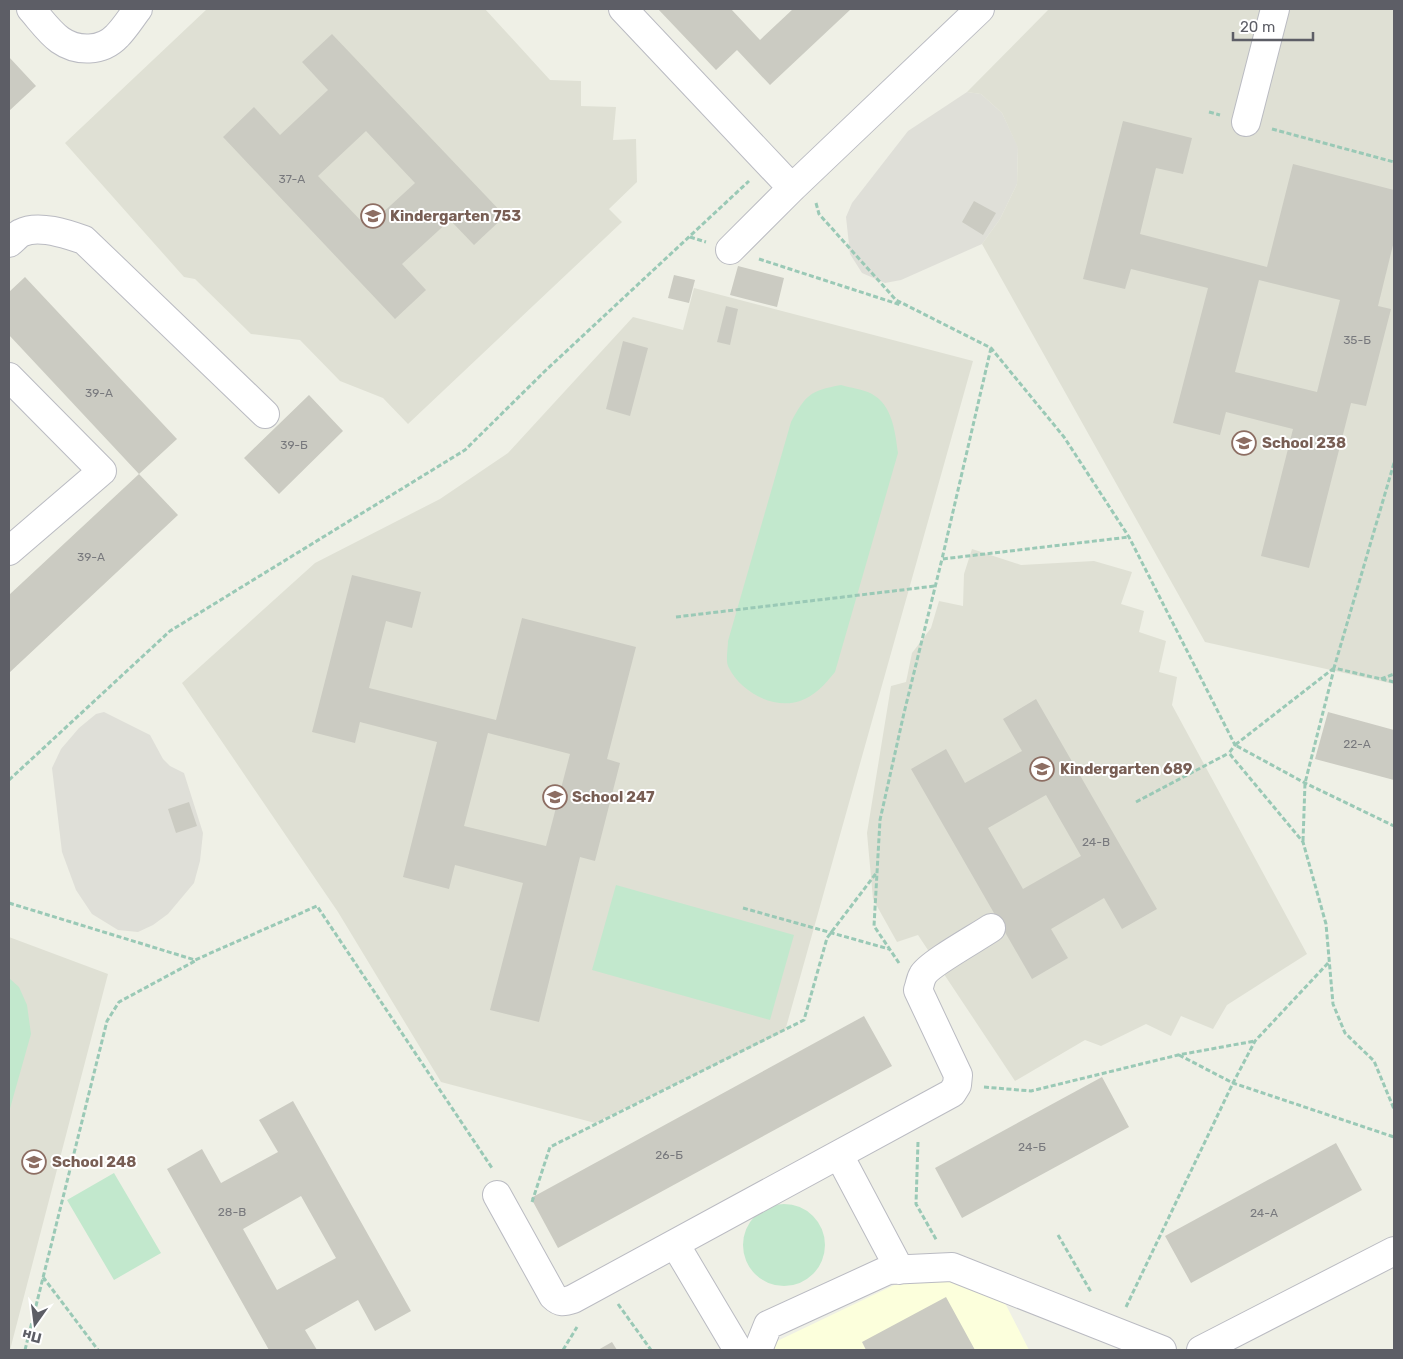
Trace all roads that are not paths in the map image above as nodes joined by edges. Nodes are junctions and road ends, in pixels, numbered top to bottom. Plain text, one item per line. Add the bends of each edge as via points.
1 (31, 9) edge
2 (138, 9) edge
3 (622, 9) edge
4 (980, 9) edge
5 (1275, 9) edge
6 (1246, 122) road end
7 (803, 192) junction
8 (9, 243) edge
9 (730, 250) road end
10 (9, 377) edge
11 (265, 414) dead end
12 (9, 551) edge
13 (991, 928) dead end
14 (839, 1155) junction
15 (495, 1182) road end
16 (675, 1244) junction
17 (1394, 1251) edge
18 (900, 1270) junction
19 (738, 1350) edge
20 (758, 1350) edge
21 (1162, 1350) edge
22 (1201, 1350) edge

1 - 2 lane via 60,40 76,47 96,49 116,37
3 - 7 lane via 769,163
4 - 7 lane
5 - 6 lane
7 - 9 lane
8 - 11 lane via 22,232 43,229 84,240
10 - 12 lane via 102,470
13 - 14 lane via 926,971 918,990 958,1075 952,1093
14 - 16 lane
14 - 18 lane
15 - 16 lane via 520,1237 558,1301 573,1299
16 - 19 lane
17 - 22 lane
18 - 20 lane via 888,1270 768,1324
18 - 21 lane via 952,1267

